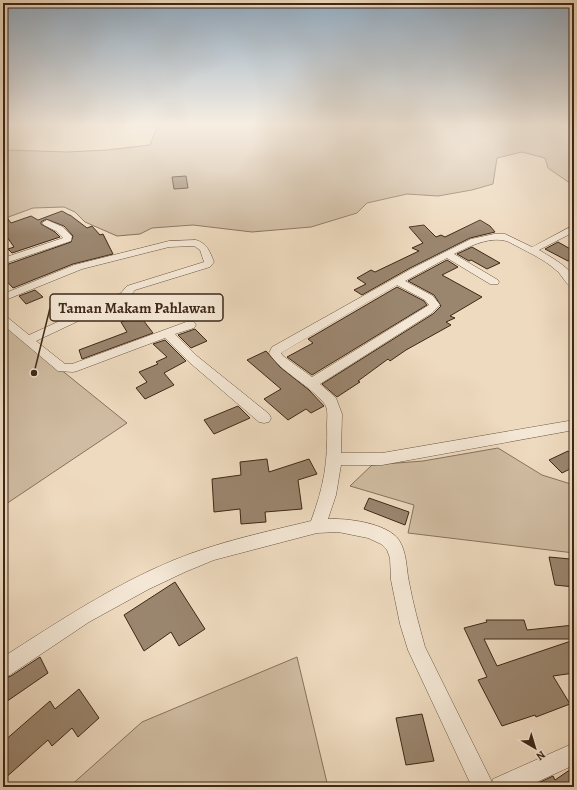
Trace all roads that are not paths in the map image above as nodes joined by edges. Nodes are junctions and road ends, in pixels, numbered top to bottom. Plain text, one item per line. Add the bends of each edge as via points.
1 (47, 223) dead end
2 (574, 228) edge
3 (533, 250) junction
4 (448, 254) junction
5 (3, 261) edge
6 (570, 276) edge
7 (397, 281) junction
8 (494, 282) dead end
9 (574, 286) edge
10 (3, 298) edge
11 (3, 319) edge
12 (190, 325) dead end
13 (168, 334) junction
14 (28, 340) junction
15 (312, 384) junction
16 (264, 418) dead end
17 (574, 425) edge
18 (334, 459) junction
19 (317, 526) junction
20 (3, 668) edge
21 (574, 754) edge
22 (483, 787) edge
23 (501, 787) edge

1 - 5 street via 62,231 68,239
2 - 3 street
3 - 4 street via 505,237 494,237 474,241
3 - 6 street
4 - 7 street
4 - 8 street
6 - 9 street
7 - 15 street via 276,350 279,359
7 - 15 street via 429,298 435,305 428,312
10 - 14 street via 78,267 107,259 179,243 196,243 204,249 209,262 206,265 131,288 125,295
11 - 14 street
12 - 13 street
13 - 14 street via 66,369
13 - 16 street via 193,359
15 - 18 street via 333,404
17 - 18 street via 382,459
18 - 19 street via 328,495
19 - 20 street via 214,553 178,566 83,616
19 - 22 street via 338,525 371,531 387,539 393,546 398,558 409,624 417,650
21 - 23 street

